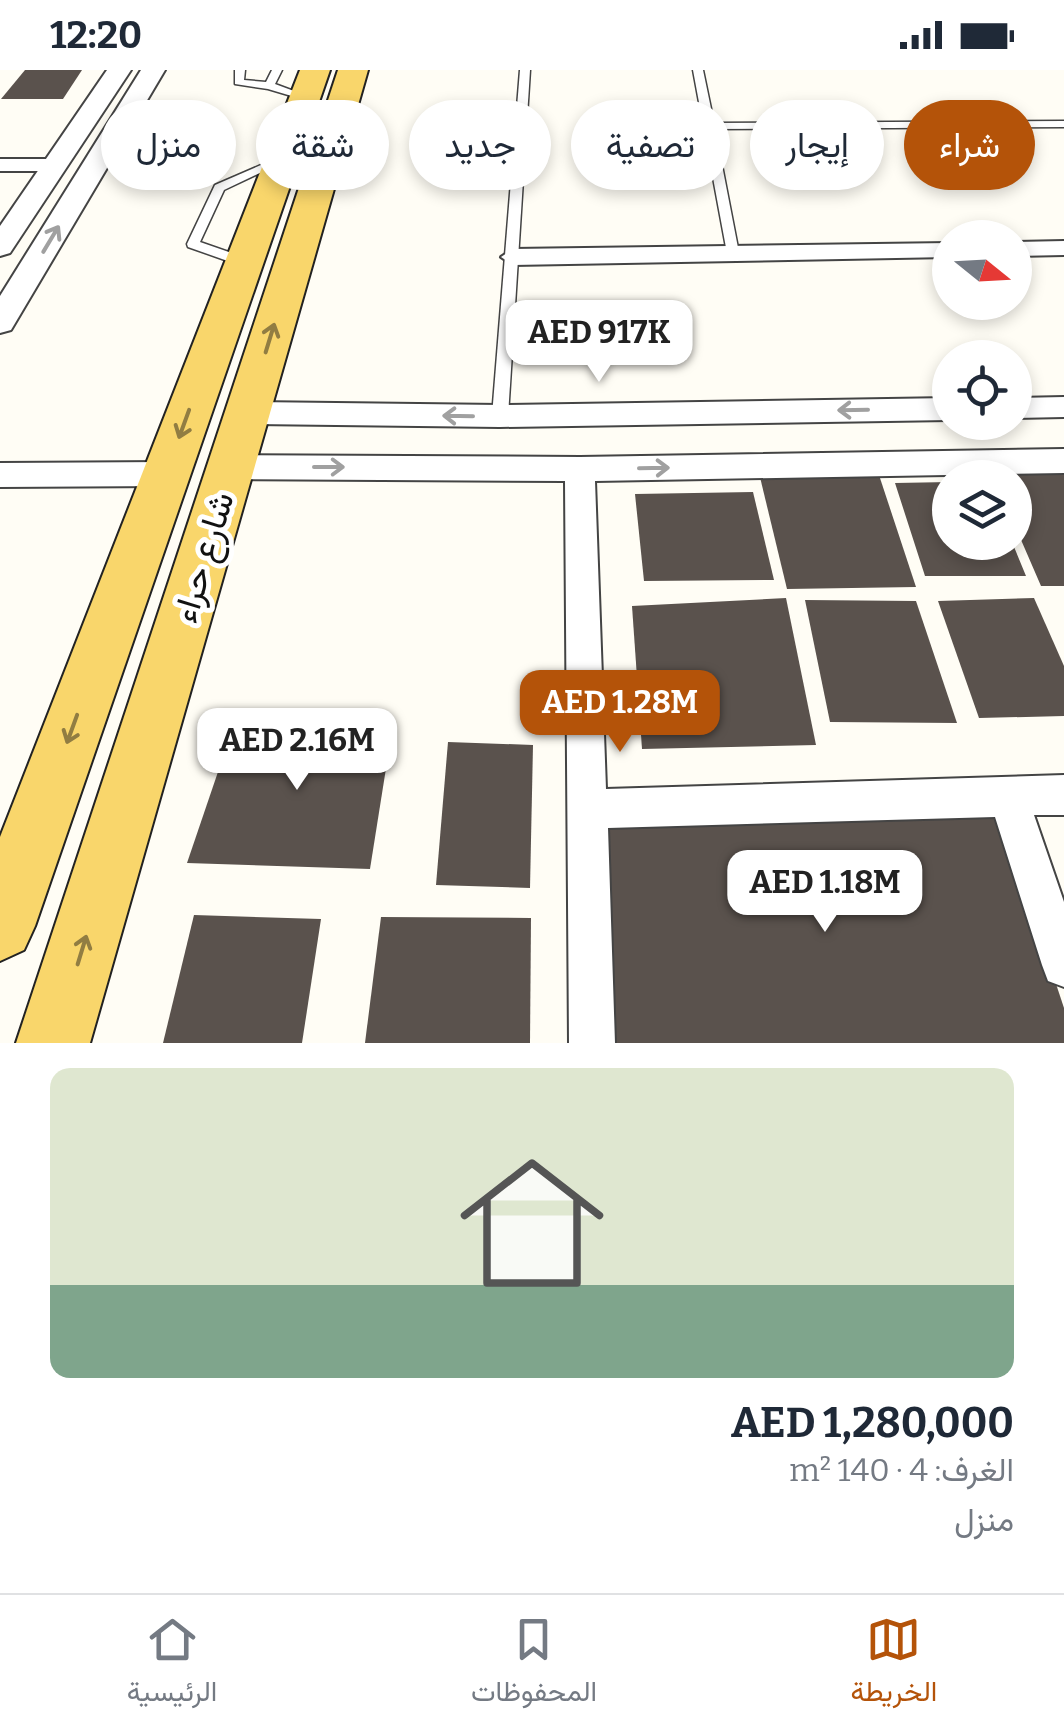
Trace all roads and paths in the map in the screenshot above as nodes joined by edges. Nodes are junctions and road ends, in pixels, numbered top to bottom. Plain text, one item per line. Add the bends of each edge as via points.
1 (119, 70) edge
2 (154, 70) edge
3 (240, 70) edge
4 (353, 70) edge
5 (525, 70) edge
6 (698, 70) edge
7 (291, 81) edge
8 (704, 100) edge
9 (1064, 124) edge
10 (730, 126) edge
11 (0, 165) edge
12 (54, 165) junction
13 (722, 190) edge
14 (0, 248) edge
15 (1064, 248) edge
16 (1032, 249) edge
17 (932, 250) edge
18 (734, 253) junction
19 (513, 257) junction
20 (0, 322) edge
21 (1064, 407) edge
22 (1032, 408) edge
23 (932, 409) edge
24 (248, 413) junction
25 (500, 416) junction
26 (1064, 461) edge
27 (231, 466) junction
28 (580, 469) junction
29 (166, 474) junction
30 (0, 475) edge
31 (1064, 795) edge
32 (1008, 797) junction
33 (587, 809) junction
34 (0, 926) edge
35 (1064, 965) edge
36 (53, 1043) edge
37 (592, 1043) edge

1 - 12 street
20 -> 2 street
3 - 7 lane via 239,82
24 -> 4 main road, شارع حراء
5 - 19 lane
6 - 8 lane
7 -> 29 main road, شارع حراء via 282,160
9 - 10 lane
11 - 12 street
12 - 14 street
13 - 18 lane
15 - 16 street
17 - 18 street
18 - 19 street
19 - 25 lane
21 - 22 street
23 -> 25 street
25 -> 24 street
24 - 27 main road, شارع حراء
28 -> 26 street
27 -> 28 street
36 -> 27 main road, شارع حراء
28 - 33 street
29 - 30 street
29 -> 34 main road, شارع حراء
31 - 32 street
32 - 33 street
32 - 35 street
33 - 37 street

